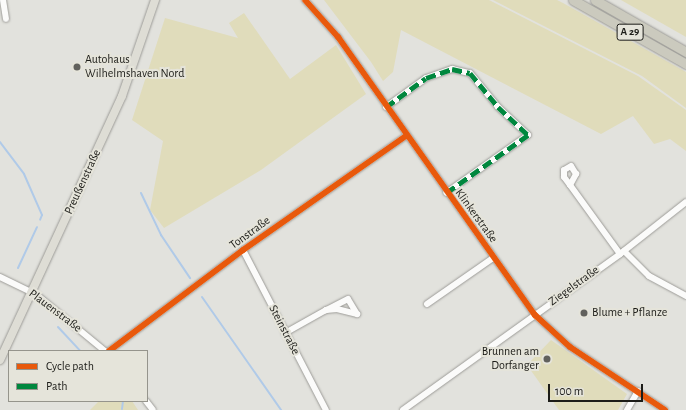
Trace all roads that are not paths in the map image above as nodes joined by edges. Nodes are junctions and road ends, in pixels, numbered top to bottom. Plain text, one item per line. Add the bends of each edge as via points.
1 (4, 0) edge
2 (155, 0) edge
3 (305, 0) edge
4 (573, 0) edge
5 (595, 0) edge
6 (6, 19) dead end
7 (686, 52) edge
8 (686, 64) edge
9 (386, 107) junction
10 (406, 136) junction
11 (570, 185) dead end
12 (446, 193) junction
13 (686, 202) edge
14 (243, 250) junction
15 (622, 252) junction
16 (493, 258) junction
17 (0, 276) edge
18 (31, 292) junction
19 (686, 296) edge
20 (427, 304) dead end
21 (326, 310) dead end
22 (535, 315) junction
23 (285, 333) junction
24 (105, 350) edge
25 (110, 350) edge
26 (0, 360) edge
27 (638, 391) junction
28 (147, 402) edge
29 (153, 410) edge
30 (326, 410) edge
31 (403, 410) edge
32 (627, 410) edge
33 (665, 410) edge

1 - 6 street
2 - 18 main road, Preußenstraße via 122,96
3 - 9 street, Klinkerstraße via 334,32
4 - 8 highway, A 29
5 - 7 highway, A 29
9 - 10 street, Klinkerstraße
9 - 12 street via 437,72 460,71 470,73 498,107 528,135
10 - 12 street, Klinkerstraße
10 - 14 street, Tonstraße
11 - 15 street
12 - 16 street, Klinkerstraße
13 - 15 street, Ziegelstraße
14 - 23 street, Steinstraße
14 - 25 street, Tonstraße
15 - 19 street via 649,276
15 - 22 street, Ziegelstraße
16 - 20 street
16 - 22 street, Klinkerstraße
17 - 18 street, Plauenstraße
18 - 24 street, Plauenstraße
18 - 26 main road, Preußenstraße
21 - 23 street
22 - 27 street, Klinkerstraße via 570,347
22 - 31 street, Ziegelstraße
23 - 30 street, Steinstraße
27 - 32 street
27 - 33 street, Klinkerstraße
28 - 29 street

